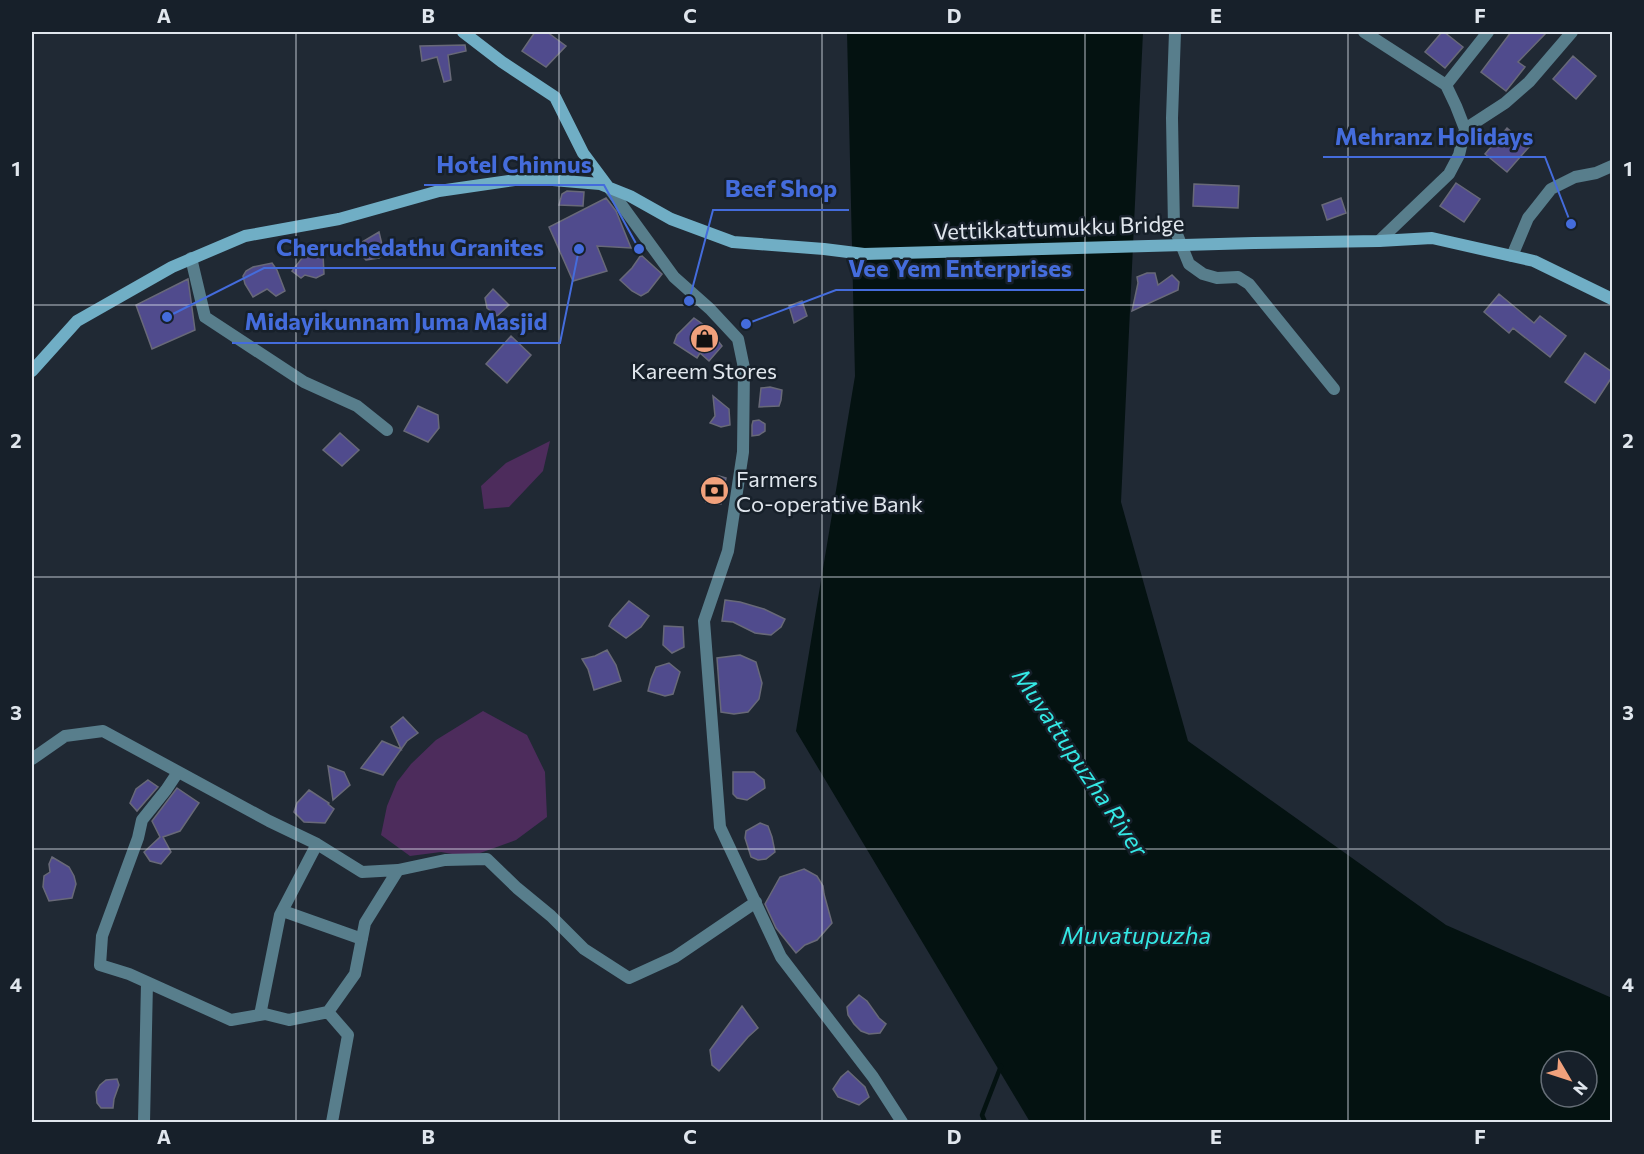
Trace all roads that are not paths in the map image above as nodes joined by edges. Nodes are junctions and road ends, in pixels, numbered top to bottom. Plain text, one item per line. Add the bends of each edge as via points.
1 (463, 32) edge
2 (1175, 32) edge
3 (1364, 32) edge
4 (1488, 32) edge
5 (1572, 32) edge
6 (1446, 86) junction
7 (1465, 129) junction
8 (1612, 166) edge
9 (610, 189) junction
10 (1379, 241) junction
11 (1512, 256) junction
12 (191, 258) junction
13 (1612, 299) edge
14 (32, 371) edge
15 (1334, 389) dead end
16 (387, 430) dead end
17 (32, 759) edge
18 (178, 772) junction
19 (317, 844) junction
20 (398, 870) junction
21 (756, 902) junction
22 (283, 911) junction
23 (362, 939) junction
24 (147, 982) junction
25 (328, 1012) junction
26 (261, 1015) junction
27 (144, 1122) edge
28 (332, 1122) edge
29 (902, 1122) edge

1 - 9 main road via 555,97 583,153
2 - 15 street via 1174,226 1189,264 1203,274 1238,277 1250,285
3 - 6 street
4 - 6 street
5 - 7 street via 1529,82
6 - 7 street
7 - 10 street via 1459,155 1449,174
8 - 11 street via 1551,189 1528,218
9 - 10 main road, Vettikkattumukku Bridge via 733,243 864,254
9 - 12 main road, Vettikkattumukku Bridge via 600,184 529,177 439,191 339,219 245,236
9 - 21 street via 674,277 738,339 742,358 743,452 728,550 704,621 720,827
10 - 11 main road, Vettikkattumukku Bridge via 1432,238
11 - 13 main road, Vettikkattumukku Bridge via 1534,261
12 - 14 main road, Vettikkattumukku Bridge via 76,321
12 - 16 street via 205,316 304,381 357,406
17 - 18 street via 65,736 103,731
18 - 19 street
18 - 24 street via 142,820 102,936 100,965
19 - 20 street via 362,872
19 - 22 street
20 - 21 street via 445,860 487,859 584,949 629,978 675,957
20 - 23 street via 365,923
21 - 29 street via 781,957 873,1077
22 - 23 street
22 - 26 street
23 - 25 street via 355,974
24 - 26 street via 231,1020
24 - 27 street
25 - 26 street via 289,1020
25 - 28 street via 348,1035

